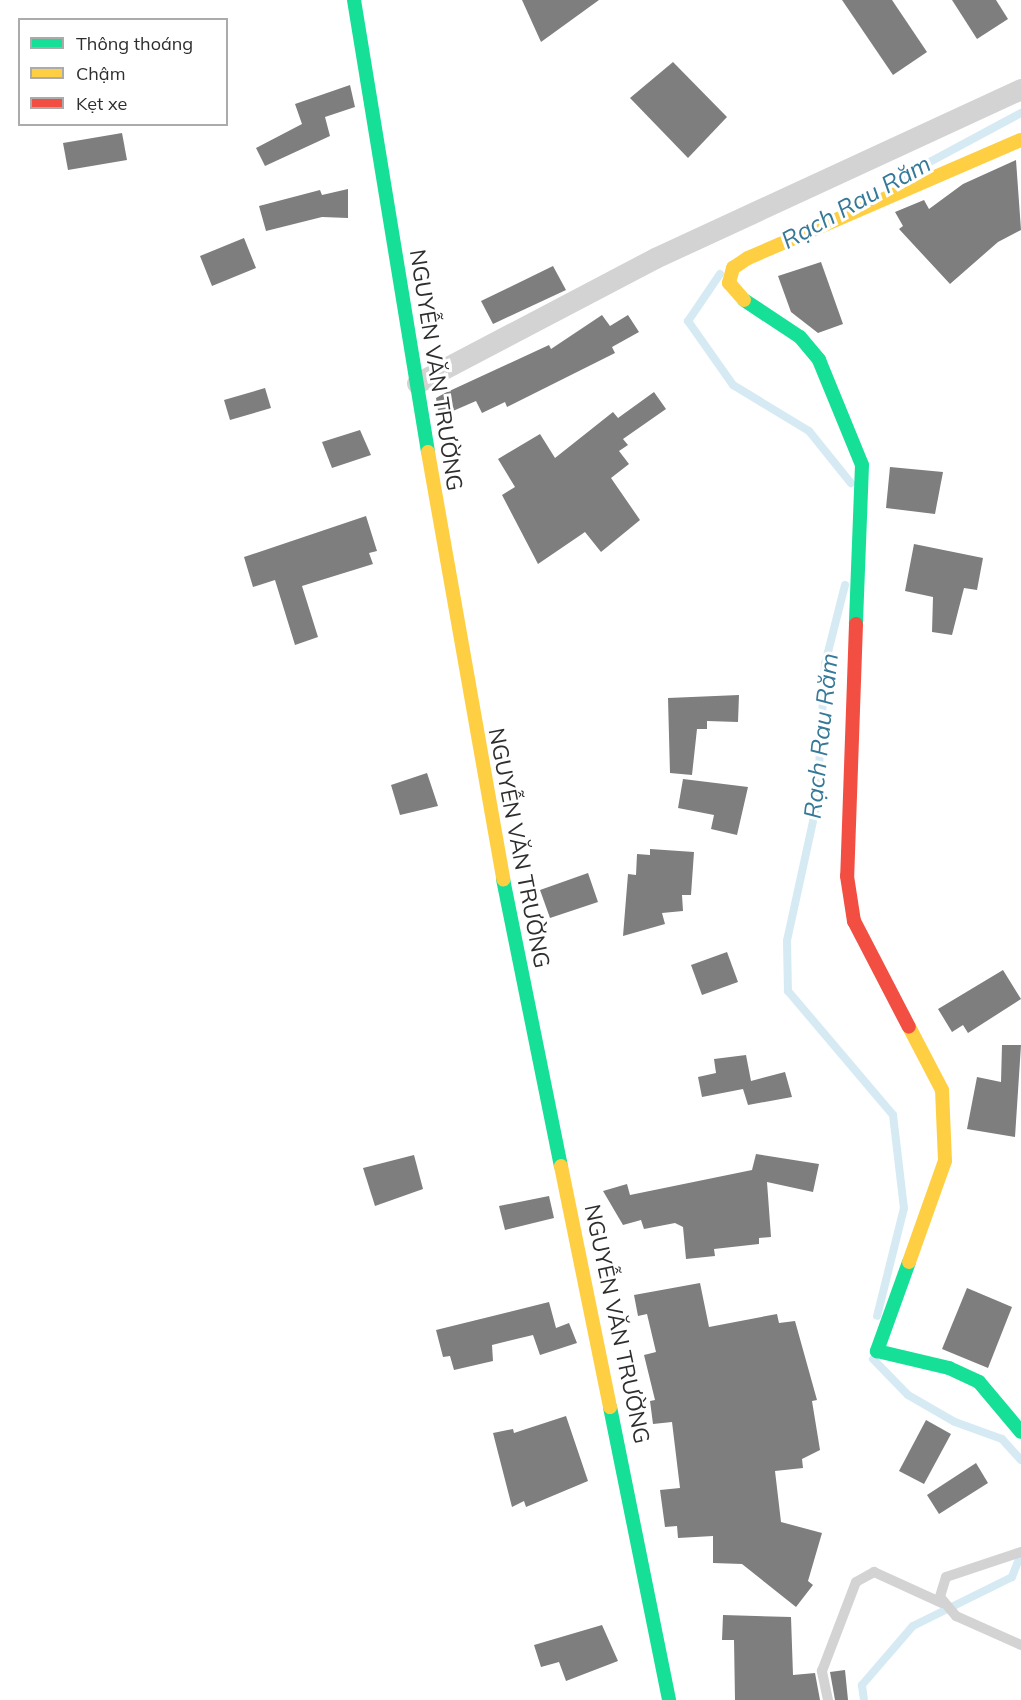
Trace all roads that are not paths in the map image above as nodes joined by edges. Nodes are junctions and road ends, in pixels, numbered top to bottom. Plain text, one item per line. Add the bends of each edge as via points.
1 (354, 0) edge
2 (1021, 89) edge
3 (1021, 140) edge
4 (417, 383) junction
5 (1021, 1432) edge
6 (1021, 1552) edge
7 (942, 1602) junction
8 (1021, 1646) edge
9 (669, 1700) edge
10 (828, 1700) edge

1 - 4 street, NGUYỄN VĂN TRƯỜNG
2 - 4 street via 655,258
3 - 5 street via 748,258 733,268 729,284 752,308 800,337 819,360 862,465 847,876 854,921 942,1090 945,1161 877,1351 949,1368 979,1382
4 - 9 street, NGUYỄN VĂN TRƯỜNG via 480,767
6 - 7 lane via 946,1577
7 - 8 lane via 956,1616
7 - 10 lane via 874,1572 856,1582 822,1671

